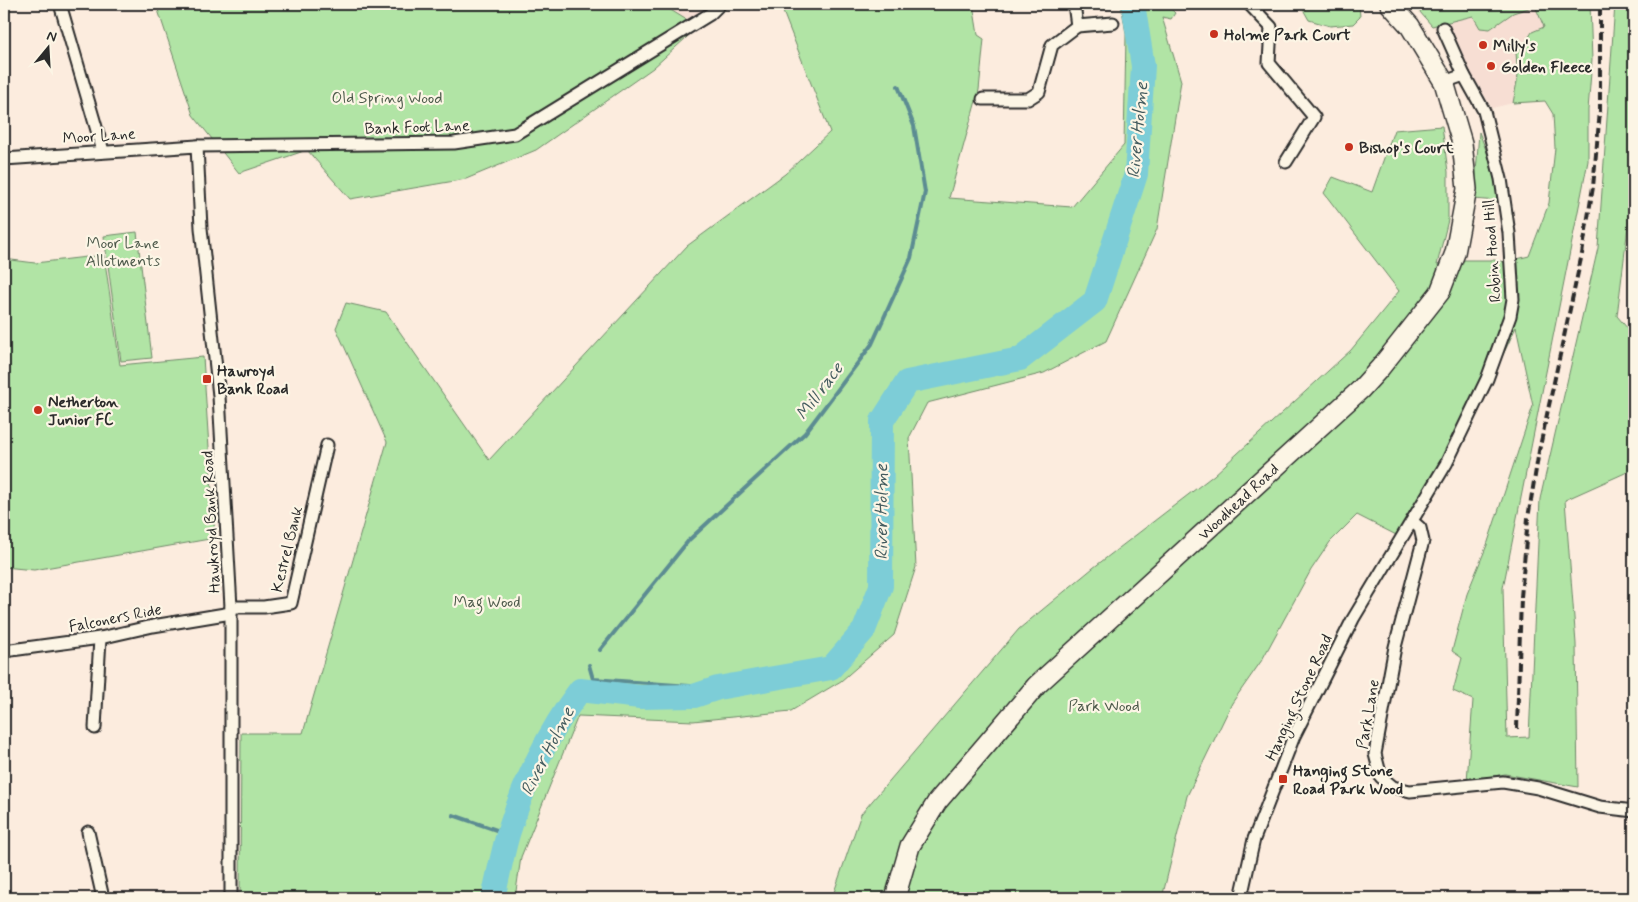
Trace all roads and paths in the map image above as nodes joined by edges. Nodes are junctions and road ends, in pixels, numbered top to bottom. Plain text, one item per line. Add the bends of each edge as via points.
1 (60, 4) edge
2 (720, 4) edge
3 (1074, 4) edge
4 (1249, 4) edge
5 (1390, 4) edge
6 (1113, 23) dead end
7 (1077, 26) junction
8 (1443, 28) dead end
9 (1464, 75) junction
10 (1444, 82) junction
11 (983, 99) dead end
12 (197, 146) junction
13 (103, 151) junction
14 (4, 159) edge
15 (1286, 162) dead end
16 (328, 445) dead end
17 (1412, 522) junction
18 (231, 610) junction
19 (100, 638) junction
20 (4, 651) edge
21 (95, 728) dead end
22 (1634, 811) edge
23 (88, 832) dead end
24 (103, 898) edge
25 (231, 898) edge
26 (895, 898) edge
27 (1241, 898) edge

1 - 13 street
2 - 12 street, Bank Foot Lane via 710,14 515,134 454,143
3 - 7 street
4 - 15 street via 1271,27 1269,63 1314,117
5 - 10 main road, Woodhead Road via 1410,26
6 - 7 street
7 - 11 street via 1052,45 1039,92 1028,99
8 - 9 street, Robin Hood Hill
9 - 10 street
9 - 17 street, Robin Hood Hill via 1484,111 1501,179 1509,233 1513,298 1510,316 1487,379 1446,464
10 - 26 main road, Woodhead Road via 1462,143 1467,189 1455,253 1440,292 1360,390 1037,685 937,802 910,846
12 - 13 street, Moor Lane
12 - 18 street, Hawkroyd Bank Road via 201,228 219,396
13 - 14 street, Moor Lane
16 - 18 street, Kestrel Bank via 291,603
17 - 22 street, Park Lane via 1420,528 1424,541 1395,647 1375,754 1381,777 1393,787 1410,791 1503,782 1538,788 1600,807
17 - 27 street, Hanging Stone Road via 1353,619 1294,736 1254,839
18 - 19 street, Falconers Ride
18 - 25 street, Hawkroyd Bank Road
19 - 20 street, Falconers Ride
19 - 21 street
23 - 24 street

